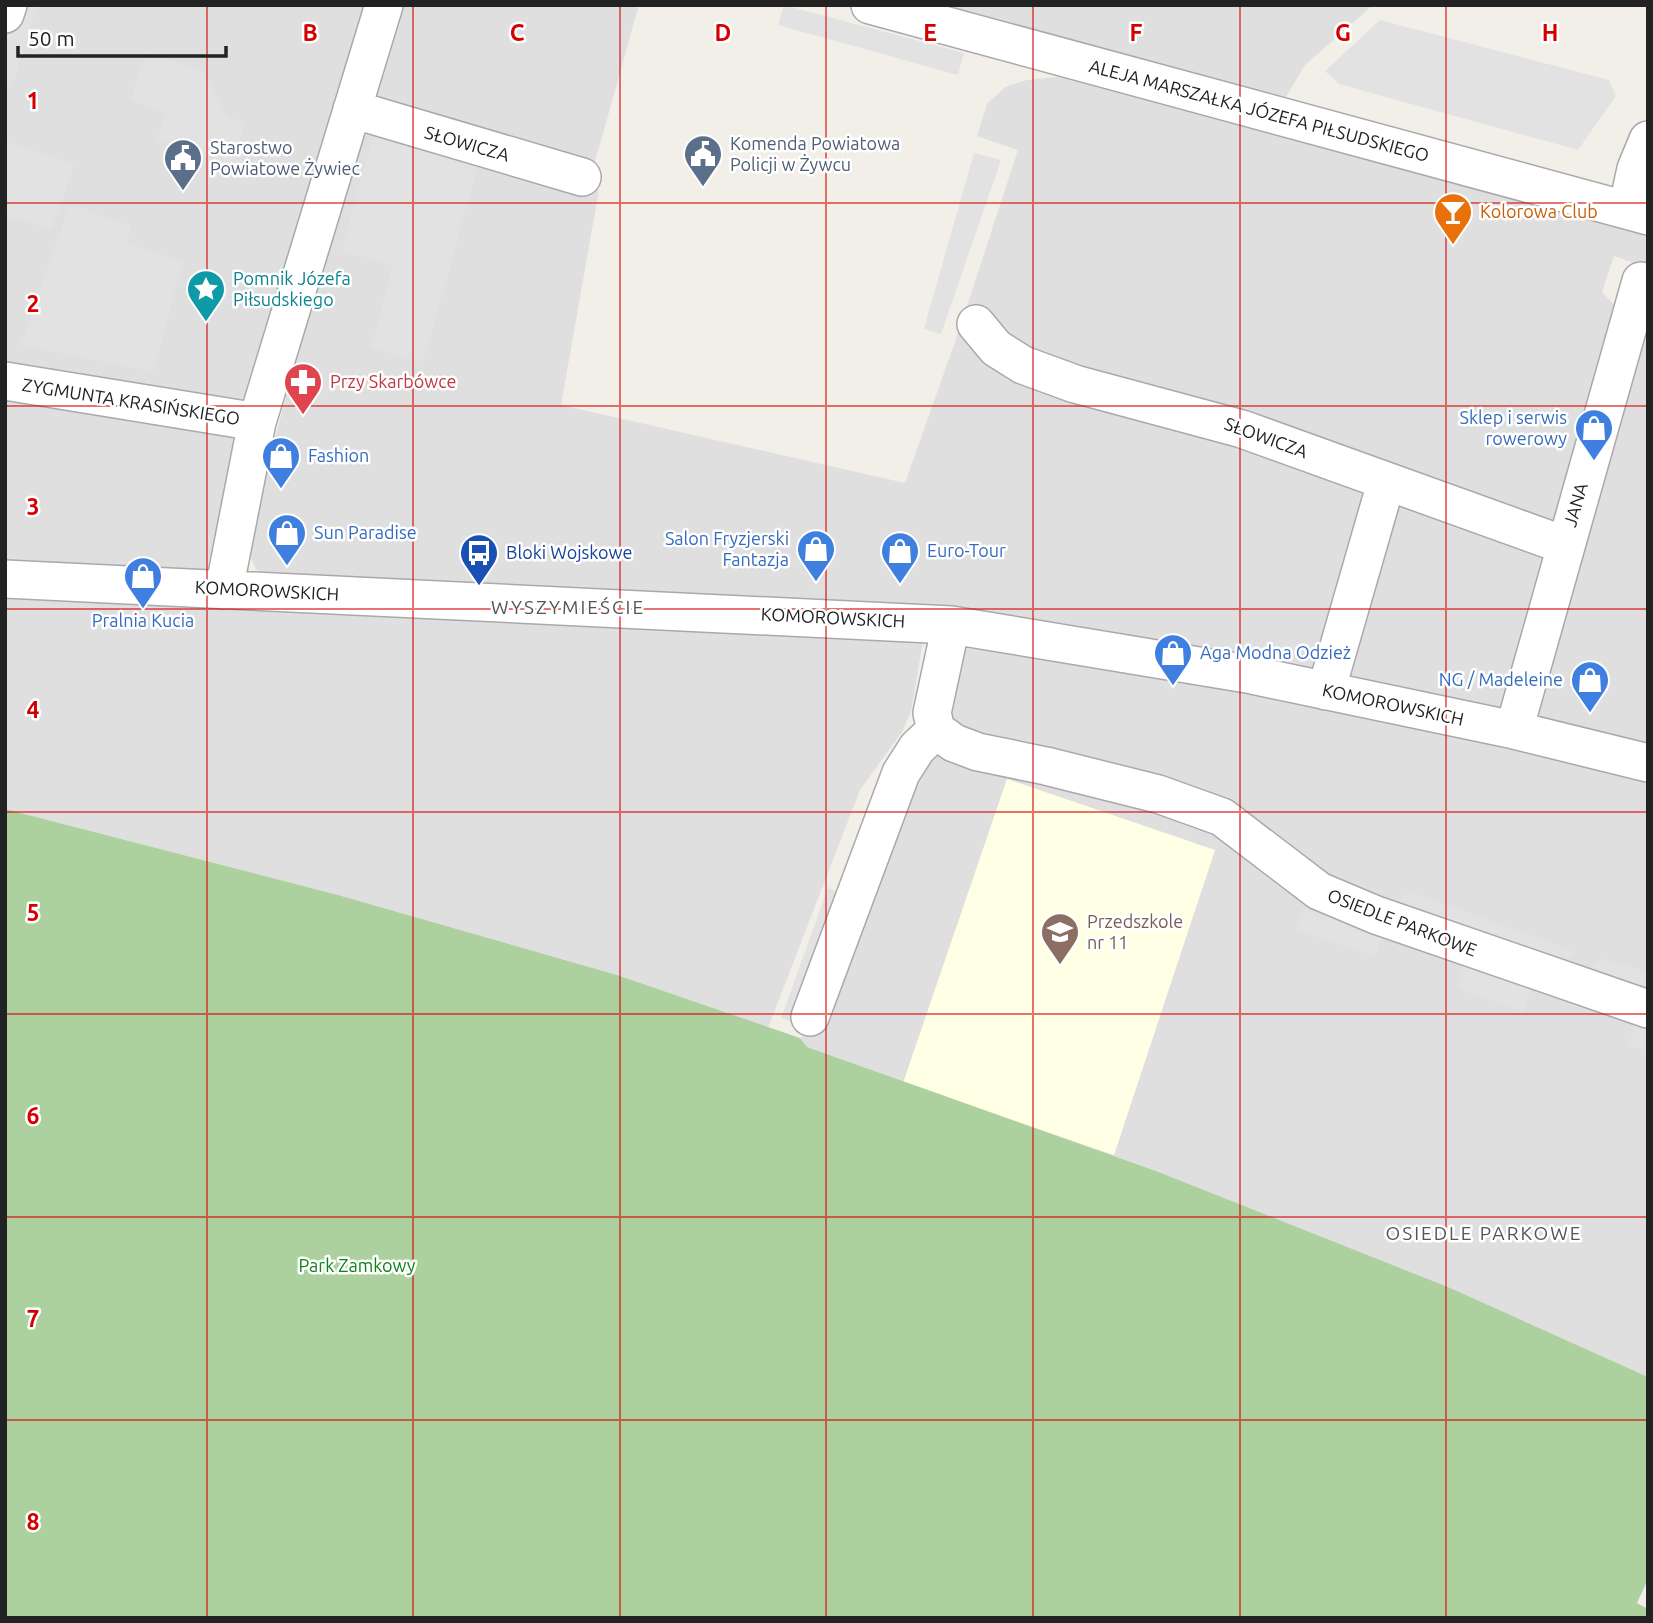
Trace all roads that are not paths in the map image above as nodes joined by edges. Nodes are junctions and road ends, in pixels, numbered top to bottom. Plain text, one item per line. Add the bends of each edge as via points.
1 (8, 5) edge
2 (384, 5) edge
3 (870, 5) edge
4 (5, 14) edge
5 (352, 109) junction
6 (1648, 140) edge
7 (582, 177) dead end
8 (1637, 213) edge
9 (1641, 281) dead end
10 (976, 324) dead end
11 (5, 381) edge
12 (257, 422) junction
13 (1386, 482) junction
14 (1564, 545) junction
15 (5, 579) edge
16 (225, 590) junction
17 (951, 625) junction
18 (1326, 691) junction
19 (936, 730) junction
20 (1514, 730) junction
21 (1648, 763) edge
22 (1648, 1009) edge
23 (810, 1017) dead end

1 - 4 street
2 - 5 street
3 - 8 street, ALEJA MARSZAŁKA JÓZEFA PIŁSUDSKIEGO
5 - 7 street, SŁOWICZA
5 - 12 street
6 - 8 street via 1636,169
9 - 14 street, JANA
10 - 13 street, SŁOWICZA via 996,348 1023,365 1075,384 1242,429
11 - 12 street, ZYGMUNTA KRASIŃSKIEGO
12 - 16 street
13 - 14 street, SŁOWICZA
13 - 18 street
14 - 20 street, JANA
15 - 16 street, KOMOROWSKICH
16 - 17 street, KOMOROWSKICH
17 - 18 street, KOMOROWSKICH
17 - 19 street via 932,713
18 - 20 street, KOMOROWSKICH
19 - 22 street, OSIEDLE PARKOWE via 978,752 1158,794 1222,817 1319,891
19 - 23 street via 901,773
20 - 21 street, KOMOROWSKICH

